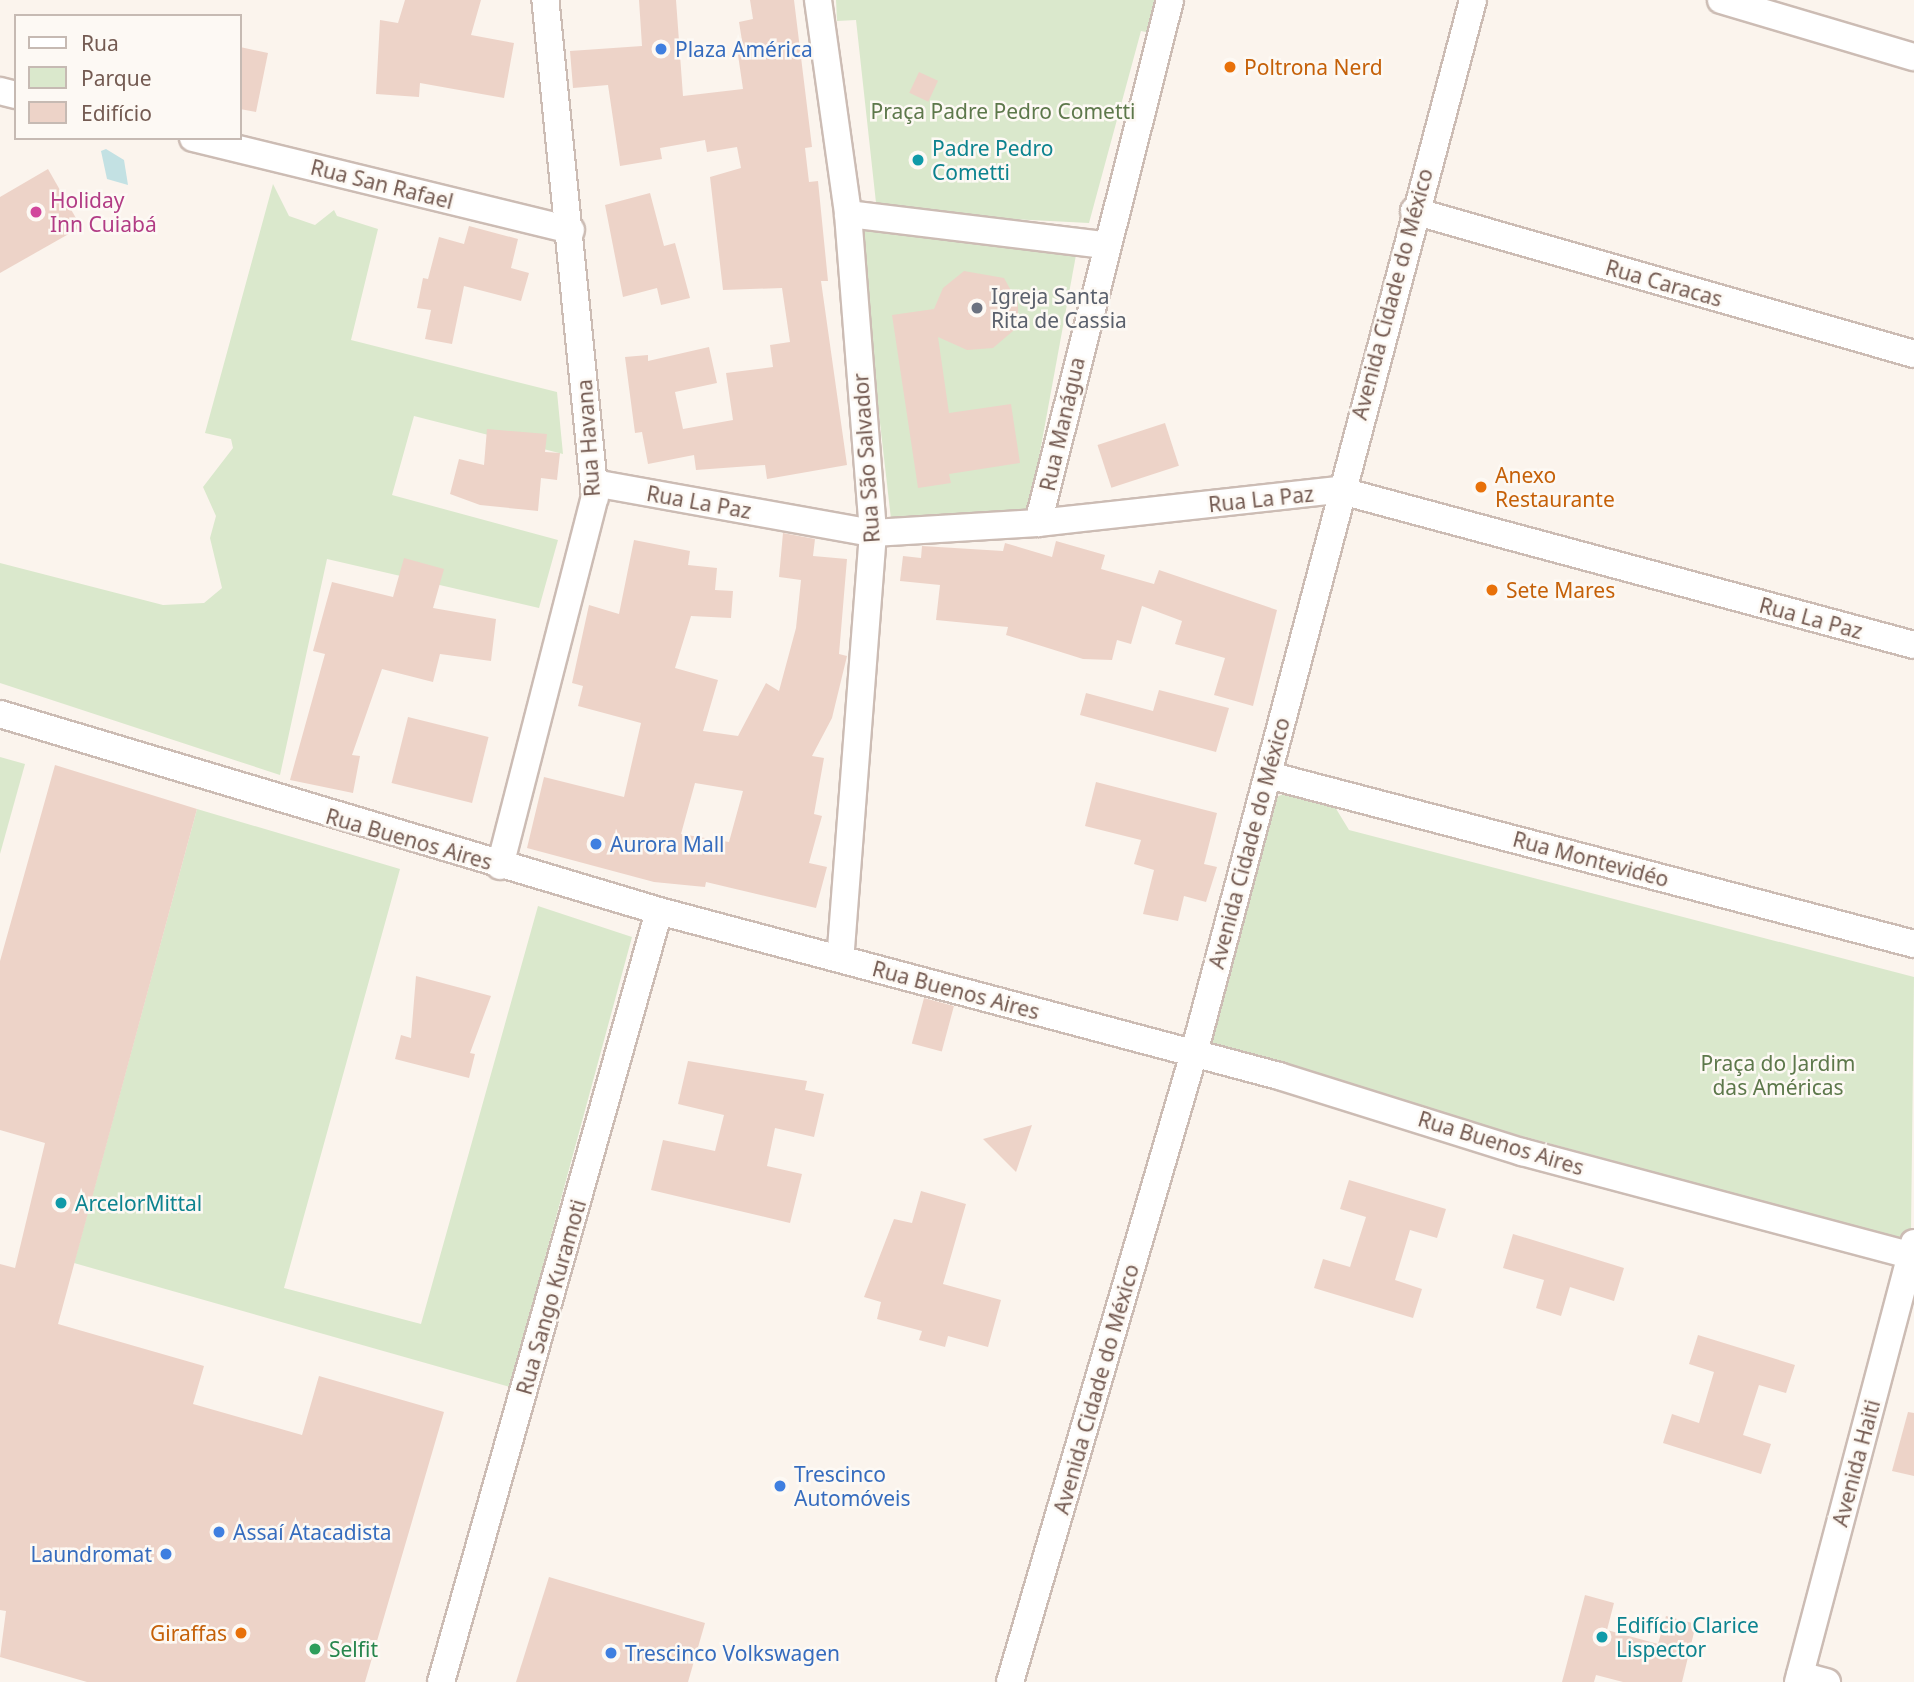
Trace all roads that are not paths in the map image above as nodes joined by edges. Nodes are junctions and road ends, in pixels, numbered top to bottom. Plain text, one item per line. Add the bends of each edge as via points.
1 (545, 0) edge
2 (818, 0) edge
3 (1170, 0) edge
4 (1473, 0) edge
5 (1721, 0) edge
6 (1914, 57) edge
7 (201, 140) edge
8 (1415, 211) junction
9 (848, 214) junction
10 (571, 230) junction
11 (1104, 245) junction
12 (1914, 354) edge
13 (594, 483) junction
14 (1338, 490) junction
15 (1038, 523) junction
16 (873, 533) junction
17 (1914, 645) edge
18 (0, 714) edge
19 (1269, 775) junction
20 (500, 866) junction
21 (659, 911) junction
22 (1914, 944) edge
23 (840, 959) junction
24 (1194, 1053) junction
25 (1913, 1251) edge
26 (1799, 1679) edge
27 (441, 1682) edge
28 (1010, 1682) edge
29 (1827, 1682) edge

1 - 10 street, Rua Havana
2 - 9 street, Rua São Salvador
3 - 11 street, Rua Manágua
4 - 8 street, Avenida Cidade do México
5 - 6 street
7 - 10 street, Rua San Rafael
8 - 12 street, Rua Caracas
8 - 14 street, Avenida Cidade do México
9 - 11 street
9 - 16 street, Rua São Salvador
10 - 13 street, Rua Havana
11 - 15 street, Rua Manágua
13 - 16 street, Rua La Paz
13 - 20 street, Rua Havana via 591,519
14 - 15 street, Rua La Paz
14 - 17 street, Rua La Paz
14 - 19 street, Avenida Cidade do México
15 - 16 street, Rua La Paz
16 - 23 street, Rua São Salvador
18 - 20 street, Rua Buenos Aires
19 - 22 street, Rua Montevidéo
19 - 24 street, Avenida Cidade do México
20 - 21 street, Rua Buenos Aires
21 - 23 street, Rua Buenos Aires
21 - 27 street, Rua Sango Kuramoti
23 - 24 street, Rua Buenos Aires
24 - 25 street, Rua Buenos Aires via 1522,1153
24 - 28 street, Avenida Cidade do México
25 - 26 street, Avenida Haiti
26 - 29 street

